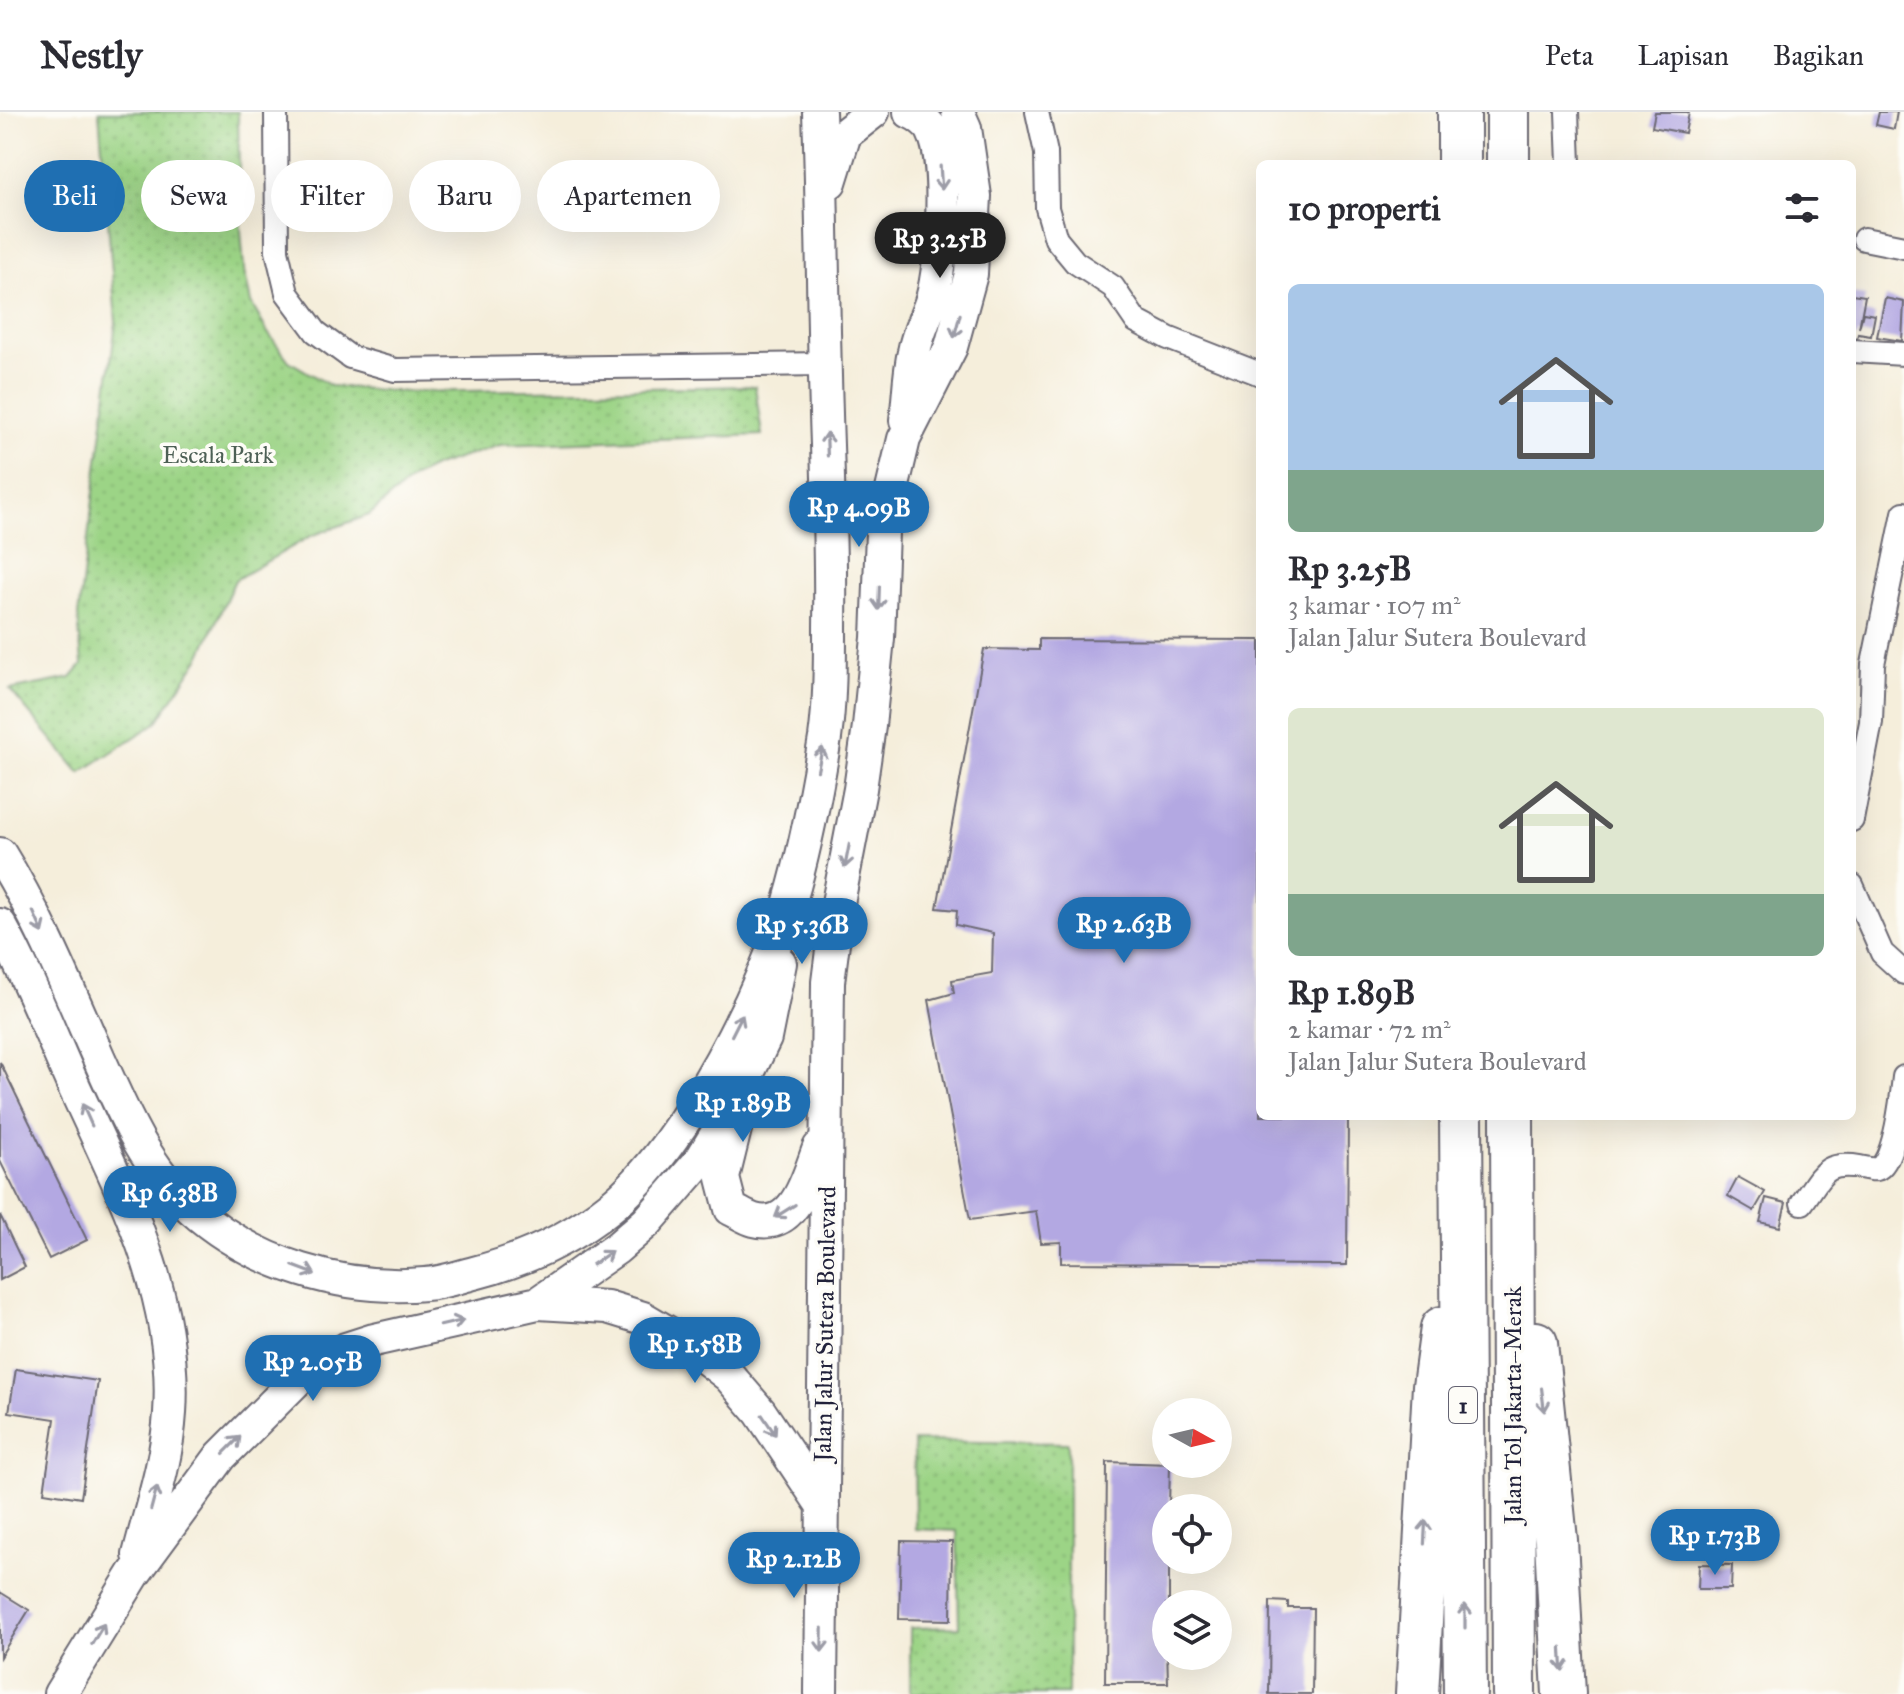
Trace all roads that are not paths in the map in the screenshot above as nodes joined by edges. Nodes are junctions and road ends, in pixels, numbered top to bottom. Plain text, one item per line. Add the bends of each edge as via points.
1 (276, 112) edge
2 (819, 112) edge
3 (873, 112) edge
4 (910, 112) edge
5 (958, 112) edge
6 (1037, 112) edge
7 (1459, 112) edge
8 (1508, 112) edge
9 (1567, 112) edge
10 (1459, 160) edge
11 (1508, 160) edge
12 (1569, 160) edge
13 (822, 208) junction
14 (1864, 239) dead end
15 (1904, 247) edge
16 (1856, 351) edge
17 (1904, 354) edge
18 (825, 364) junction
19 (1256, 372) edge
20 (904, 439) junction
21 (1904, 513) edge
22 (1856, 799) edge
23 (0, 854) edge
24 (794, 889) junction
25 (1856, 894) edge
26 (0, 925) edge
27 (1904, 973) edge
28 (765, 1038) junction
29 (1904, 1077) edge
30 (826, 1089) junction
31 (1461, 1120) edge
32 (1512, 1136) edge
33 (1461, 1195) junction
34 (1802, 1203) dead end
35 (538, 1303) junction
36 (823, 1506) junction
37 (134, 1574) junction
38 (60, 1694) edge
39 (821, 1694) edge
40 (1417, 1694) edge
41 (1465, 1694) edge
42 (1514, 1694) edge
43 (1564, 1694) edge

1 - 18 street via 277,251 287,293 316,332 350,357 395,370
2 - 13 main road
3 - 13 main road via 845,134
4 -> 20 main road via 933,131 943,209 932,297 914,350
5 -> 20 main road, Jalan Jalur Sutera Boulevard via 975,196 971,274 951,347
6 - 19 street via 1046,153 1047,208 1056,239 1075,262 1113,287 1136,321
7 - 10 highway
8 - 11 highway
9 - 12 street
13 - 18 main road
14 - 15 street
16 - 17 street
24 -> 18 main road via 825,736 830,680
20 -> 30 main road, Jalan Jalur Sutera Boulevard via 882,532 869,726 828,982
21 - 22 street via 1873,664 1871,722
23 -> 24 main road via 26,896 125,1117 190,1208 267,1256 321,1277 386,1286 432,1284 518,1261 572,1234 614,1204 647,1169 713,1072 765,969
24 - 28 main road
25 - 27 street via 1882,953
37 -> 26 main road via 170,1411 158,1288 139,1230
30 -> 28 main road via 821,1143 798,1203 780,1218 756,1221 731,1209 723,1178 734,1126
35 -> 28 main road via 617,1248 676,1191 725,1120
29 - 34 street via 1893,1142 1883,1164 1874,1169 1832,1166
30 - 36 main road, Jalan Jalur Sutera Boulevard
31 - 33 highway, Jalan Tol Jakarta–Merak / 1
32 - 42 highway, Jalan Tol Jakarta–Merak
32 -> 43 highway via 1544,1411
40 -> 33 highway via 1434,1386
41 -> 33 highway, Jalan Tol Jakarta–Merak / 1
35 -> 36 main road via 607,1307 643,1318 689,1345 729,1376 760,1412
37 -> 35 main road via 221,1456 307,1370 374,1340
36 -> 39 main road, Jalan Jalur Sutera Boulevard
38 -> 37 main road

